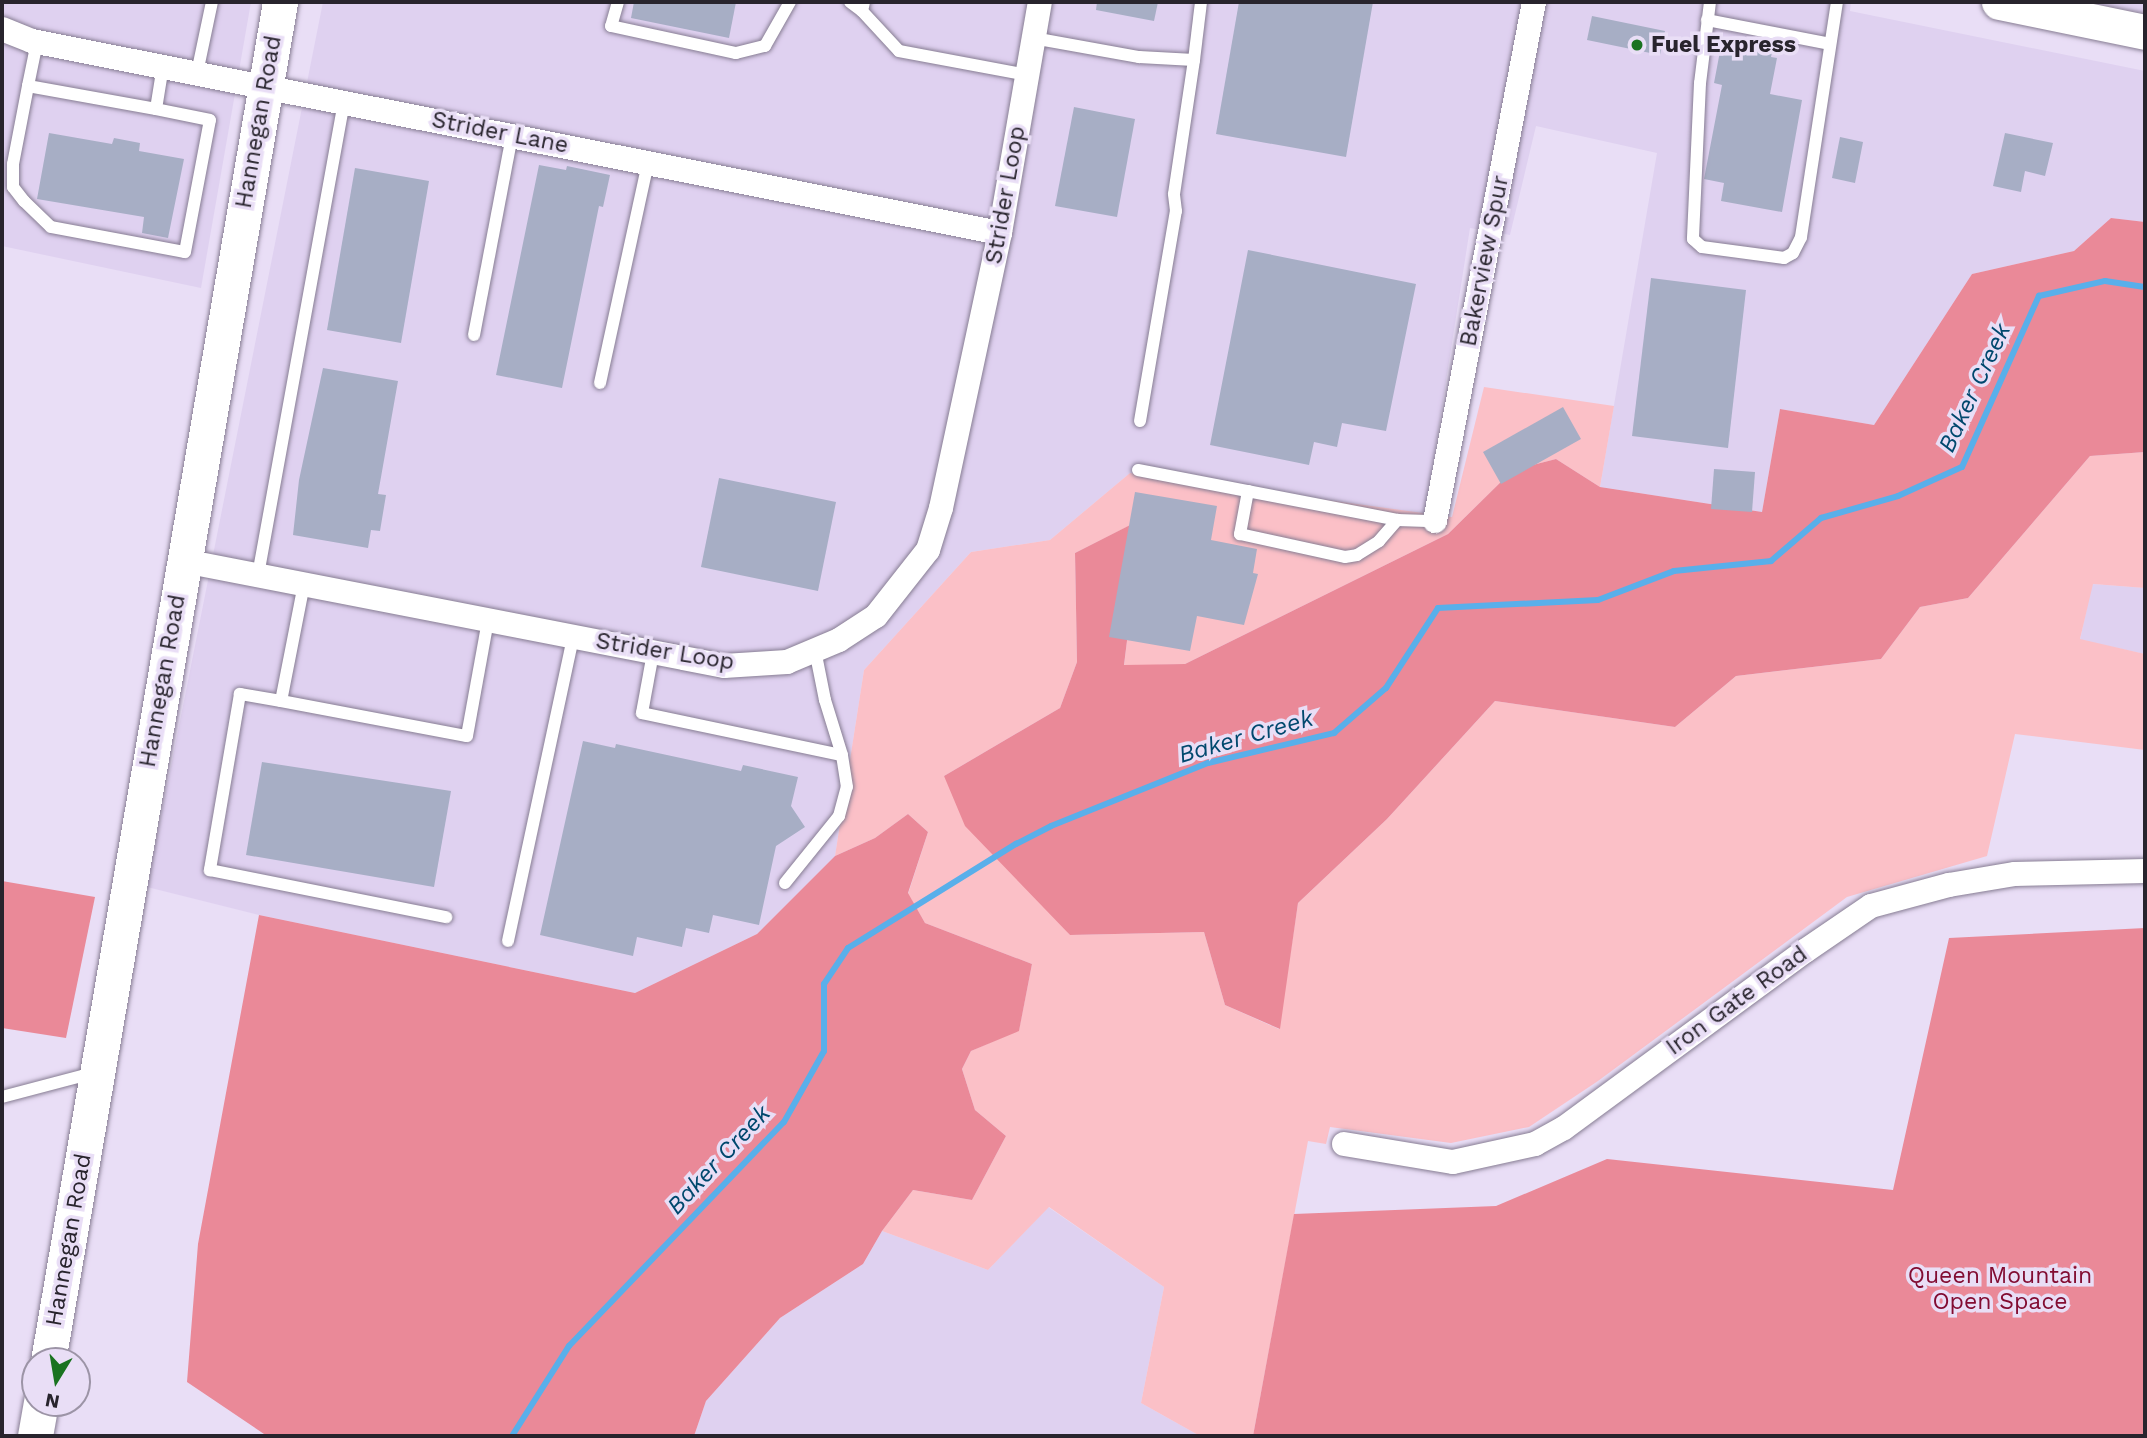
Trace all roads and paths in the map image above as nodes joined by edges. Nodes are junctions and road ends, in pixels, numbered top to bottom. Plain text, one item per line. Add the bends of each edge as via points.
1 (212, 2) edge
2 (280, 2) edge
3 (618, 2) edge
4 (790, 2) edge
5 (850, 2) edge
6 (1040, 2) edge
7 (1202, 2) edge
8 (1534, 2) edge
9 (1710, 2) edge
10 (1837, 2) edge
11 (1999, 2) edge
12 (863, 7) edge
13 (1707, 20) junction
14 (2, 29) edge
15 (2145, 32) edge
16 (1033, 38) junction
17 (37, 41) junction
18 (1830, 44) junction
19 (1194, 60) junction
20 (163, 66) junction
21 (197, 73) junction
22 (1027, 75) junction
23 (28, 86) junction
24 (265, 86) junction
25 (344, 102) junction
26 (156, 109) junction
27 (512, 135) junction
28 (648, 162) junction
29 (1000, 233) junction
30 (474, 335) dead end
31 (600, 383) dead end
32 (1140, 421) dead end
33 (1138, 470) dead end
34 (1248, 491) junction
35 (1397, 520) junction
36 (1435, 521) joint
37 (184, 561) junction
38 (258, 575) junction
39 (304, 584) junction
40 (488, 620) junction
41 (573, 637) junction
42 (815, 650) junction
43 (653, 653) junction
44 (281, 701) junction
45 (842, 755) junction
46 (2145, 871) edge
47 (785, 883) dead end
48 (446, 917) dead end
49 (508, 941) dead end
50 (97, 1072) junction
51 (2, 1097) edge
52 (1344, 1144) dead end
53 (50, 1347) edge
54 (38, 1417) edge
55 (34, 1436) edge

1 - 21 lane
2 - 24 main road, Hannegan Road
3 - 4 lane via 611,26 736,53 765,46
5 - 12 lane
6 - 16 street, Strider Loop
7 - 19 lane
8 - 36 street, Bakerview Spur
9 - 13 lane
10 - 18 lane
11 - 15 main road
12 - 22 lane via 899,51
13 - 18 lane
13 - 18 lane via 1693,239 1702,247 1784,258 1798,247
14 - 17 street, Strider Lane
16 - 19 lane via 1139,57
16 - 22 street, Strider Loop
17 - 20 street, Strider Lane
17 - 23 lane
19 - 32 lane via 1174,194 1176,211
20 - 21 street, Strider Lane
20 - 26 lane
21 - 24 street, Strider Lane
22 - 29 street, Strider Loop
23 - 26 lane
23 - 26 lane via 13,187 51,227 186,252 210,120
24 - 25 street, Strider Lane
24 - 37 main road, Hannegan Road
25 - 27 street, Strider Lane
25 - 38 lane
27 - 28 street, Strider Lane
27 - 30 lane
28 - 29 street, Strider Lane
28 - 31 lane
29 - 42 street, Strider Loop via 928,550 876,616
33 - 34 lane
34 - 35 lane
34 - 35 lane via 1240,534 1345,557 1380,541
35 - 36 lane
37 - 38 street, Strider Loop
37 - 50 main road, Hannegan Road
38 - 39 street, Strider Loop
39 - 40 street, Strider Loop
39 - 44 lane
40 - 41 street, Strider Loop
40 - 44 lane via 467,736
41 - 43 street, Strider Loop
41 - 49 lane
42 - 43 street, Strider Loop via 787,663 724,666
42 - 45 lane
43 - 45 lane via 642,713
44 - 48 lane via 240,694 210,870
45 - 47 lane via 847,787 839,816
46 - 52 street, Iron Gate Road via 2015,874 1949,885 1871,906 1564,1128 1535,1144 1453,1162
50 - 51 lane
50 - 53 main road, Hannegan Road
54 - 55 main road

